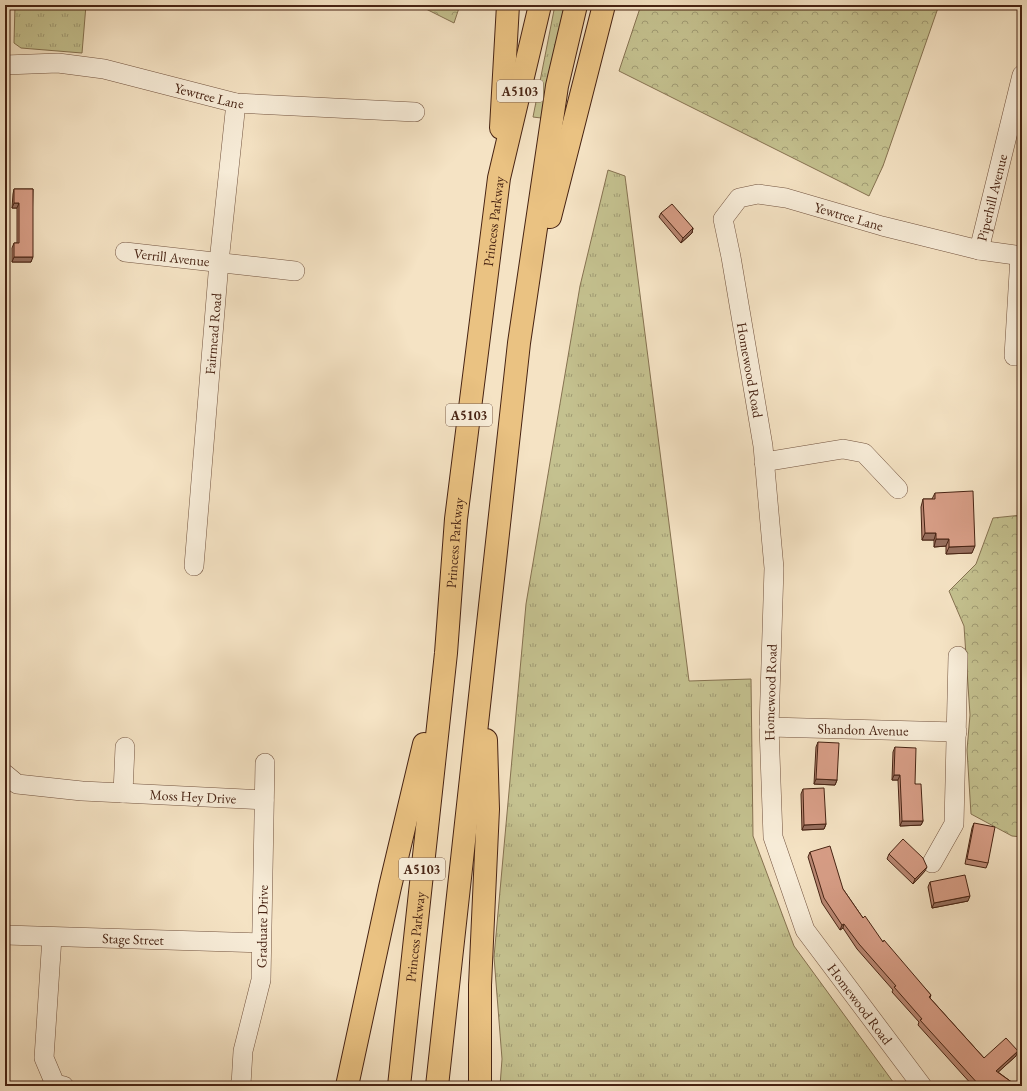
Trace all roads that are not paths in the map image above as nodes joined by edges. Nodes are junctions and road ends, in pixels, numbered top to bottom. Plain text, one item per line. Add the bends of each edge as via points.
1 (540, 5) edge
2 (576, 5) edge
3 (604, 5) edge
4 (508, 10) edge
5 (5, 64) edge
6 (1022, 75) edge
7 (236, 103) junction
8 (415, 112) dead end
9 (499, 178) junction
10 (979, 250) junction
11 (125, 252) dead end
12 (1021, 256) edge
13 (731, 257) joint
14 (219, 262) junction
15 (294, 271) dead end
16 (519, 343) junction
17 (1014, 356) dead end
18 (764, 462) junction
19 (898, 488) dead end
20 (194, 566) dead end
21 (446, 653) junction
22 (958, 656) dead end
23 (483, 667) junction
24 (769, 726) junction
25 (957, 732) junction
26 (125, 747) dead end
27 (265, 763) dead end
28 (5, 774) edge
29 (123, 793) junction
30 (264, 800) junction
31 (932, 863) dead end
32 (5, 936) edge
33 (52, 937) junction
34 (261, 943) junction
35 (64, 1086) edge
36 (239, 1086) edge
37 (347, 1086) edge
38 (399, 1086) edge
39 (437, 1086) edge
40 (480, 1086) edge
41 (922, 1086) edge

1 - 9 highway, Princess Parkway / A5103
2 - 16 highway, A5103 via 557,86
3 - 16 highway
4 - 9 highway
5 - 7 street, Yewtree Lane via 58,63 104,69
6 - 10 street, Piperhill Avenue
7 - 8 street, Yewtree Lane
7 - 14 street, Fairmead Road
9 - 21 highway, Princess Parkway / A5103 via 456,519
10 - 12 street, Yewtree Lane
10 - 13 street, Yewtree Lane via 882,226 786,198 758,194 739,198 723,220
11 - 14 street, Verrill Avenue
12 - 17 street
13 - 18 street, Homewood Road
14 - 15 street, Verrill Avenue
14 - 20 street, Fairmead Road
16 - 23 highway, A5103
18 - 19 street via 843,449 864,454
18 - 24 street, Homewood Road via 774,568
21 - 37 highway via 390,887
21 - 38 highway, Princess Parkway / A5103
22 - 25 street
23 - 39 highway, A5103
23 - 40 highway via 488,809 480,985
24 - 25 street, Shandon Avenue
24 - 41 street, Homewood Road via 773,836 805,930
25 - 31 street via 954,824
26 - 29 street
27 - 30 street, Graduate Drive
28 - 29 street, Moss Hey Drive via 17,784
29 - 30 street, Moss Hey Drive
30 - 34 street, Graduate Drive
32 - 33 street, Stage Street
33 - 34 street, Stage Street
33 - 35 street via 44,1058 55,1084
34 - 36 street, Graduate Drive via 261,980 243,1051

